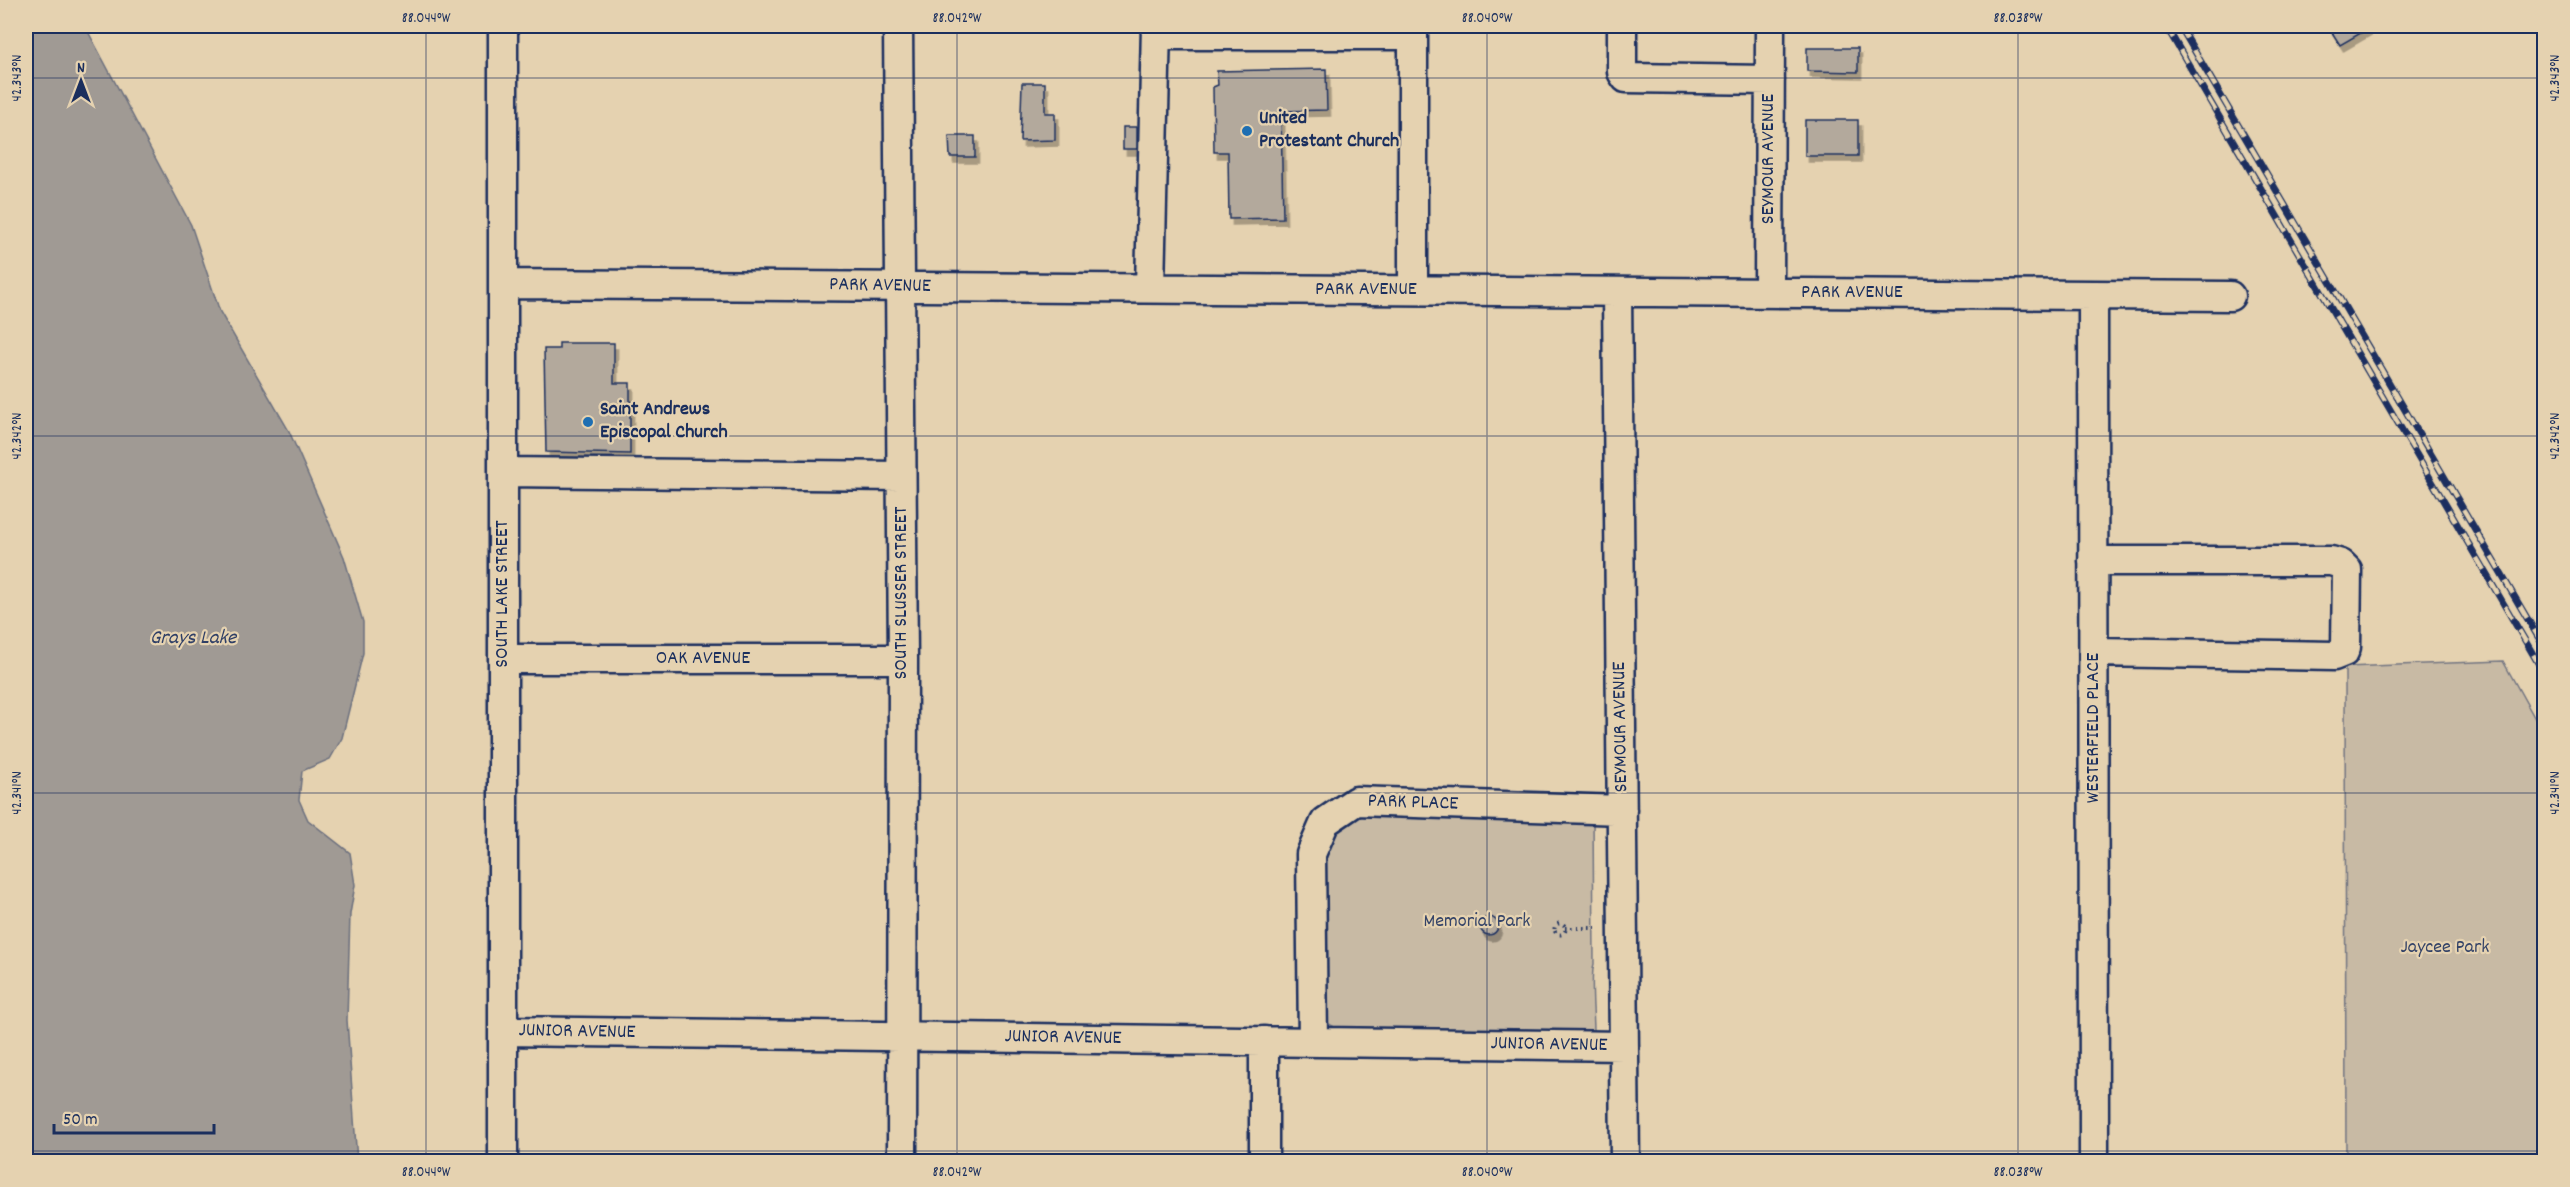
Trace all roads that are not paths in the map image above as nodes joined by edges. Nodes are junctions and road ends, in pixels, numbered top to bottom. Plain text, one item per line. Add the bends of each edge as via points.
1 (503, 26) edge
2 (898, 26) edge
3 (1622, 26) edge
4 (1770, 26) edge
5 (1413, 30) edge
6 (1156, 31) edge
7 (1770, 80) junction
8 (503, 284) junction
9 (898, 286) junction
10 (1150, 288) junction
11 (1413, 290) junction
12 (1617, 292) junction
13 (1768, 293) junction
14 (2093, 295) junction
15 (2230, 296) dead end
16 (503, 472) junction
17 (901, 476) junction
18 (2093, 561) junction
19 (2094, 652) junction
20 (903, 658) junction
21 (503, 659) junction
22 (1622, 810) junction
23 (503, 1031) junction
24 (902, 1036) junction
25 (1264, 1041) junction
26 (1313, 1042) junction
27 (1624, 1046) junction
28 (503, 1161) edge
29 (902, 1161) edge
30 (1264, 1161) edge
31 (1625, 1161) edge
32 (2094, 1161) edge

1 - 8 street, SOUTH LAKE STREET
2 - 9 street, SOUTH SLUSSER STREET
3 - 7 street via 1622,72 1626,78
4 - 7 street, SEYMOUR AVENUE
5 - 6 street
5 - 11 street
6 - 10 street
7 - 13 street, SEYMOUR AVENUE
8 - 9 street, PARK AVENUE
8 - 16 street, SOUTH LAKE STREET
9 - 10 street, PARK AVENUE
9 - 17 street, SOUTH SLUSSER STREET
10 - 11 street, PARK AVENUE
11 - 12 street, PARK AVENUE
12 - 13 street, PARK AVENUE
12 - 22 street, SEYMOUR AVENUE
13 - 14 street, PARK AVENUE
14 - 15 street, PARK AVENUE
14 - 18 street, WESTERFIELD PLACE
16 - 17 street
16 - 21 street, SOUTH LAKE STREET
17 - 20 street, SOUTH SLUSSER STREET
18 - 19 street, WESTERFIELD PLACE
18 - 19 street via 2331,561 2347,570 2346,647 2334,656
19 - 32 street, WESTERFIELD PLACE
20 - 21 street, OAK AVENUE
20 - 24 street, SOUTH SLUSSER STREET
21 - 23 street, SOUTH LAKE STREET
22 - 26 street, PARK PLACE via 1356,801 1325,822 1311,854
22 - 27 street, SEYMOUR AVENUE
23 - 24 street, JUNIOR AVENUE
23 - 28 street, SOUTH LAKE STREET
24 - 25 street, JUNIOR AVENUE
24 - 29 street, SOUTH SLUSSER STREET
25 - 26 street, JUNIOR AVENUE
25 - 30 street
26 - 27 street, JUNIOR AVENUE
27 - 31 street, SEYMOUR AVENUE

